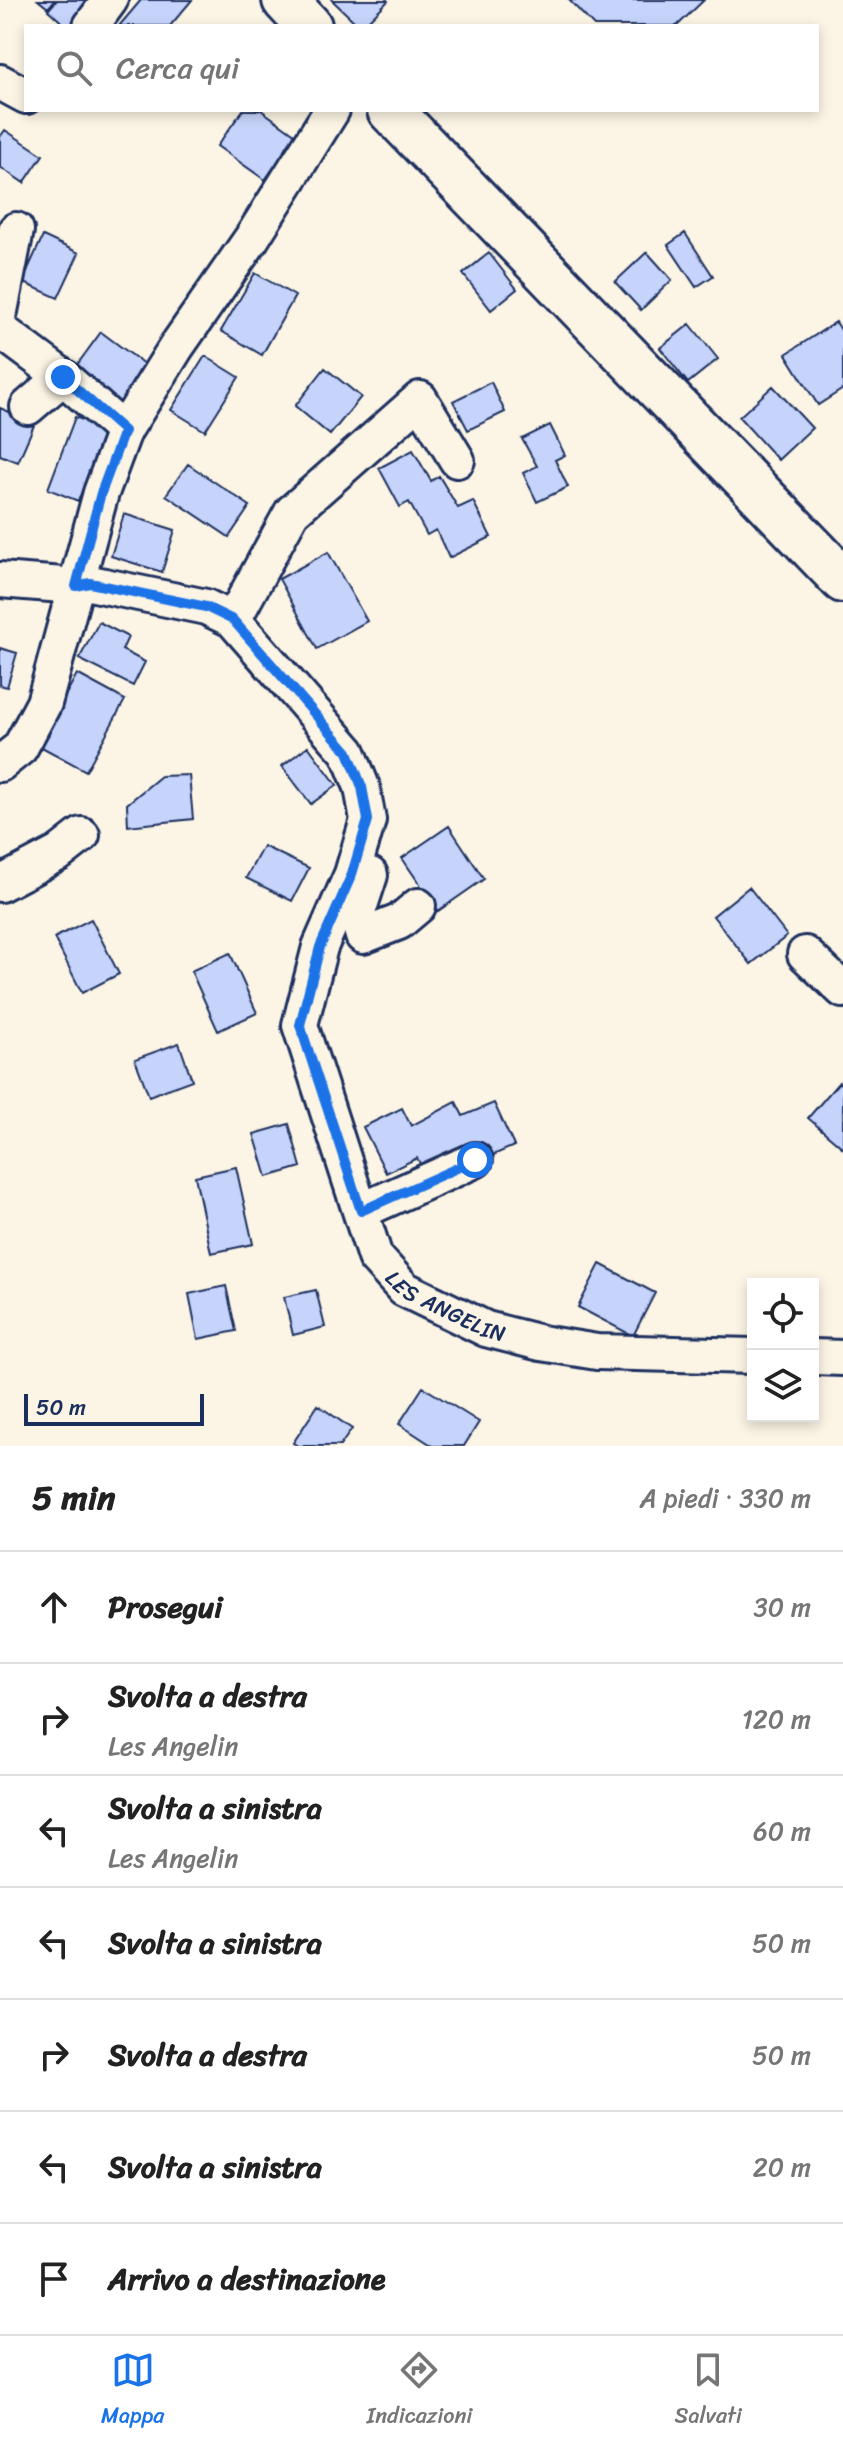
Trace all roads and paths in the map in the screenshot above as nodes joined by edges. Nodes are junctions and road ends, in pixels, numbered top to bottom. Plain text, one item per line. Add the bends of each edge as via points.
1 (110, 0) edge
2 (285, 0) edge
3 (92, 24) edge
4 (307, 24) edge
5 (0, 82) edge
6 (24, 95) edge
7 (331, 112) edge
8 (392, 112) edge
9 (16, 230) dead end
10 (0, 311) edge
11 (0, 330) edge
12 (63, 377) junction
13 (28, 407) dead end
14 (124, 431) junction
15 (457, 460) dead end
16 (0, 580) edge
17 (843, 580) edge
18 (76, 586) junction
19 (233, 620) junction
20 (0, 764) edge
21 (366, 811) junction
22 (82, 835) dead end
23 (0, 884) edge
24 (418, 906) dead end
25 (805, 954) dead end
26 (843, 990) edge
27 (475, 1160) dead end
28 (361, 1211) junction
29 (747, 1356) edge
30 (819, 1357) edge
31 (843, 1358) edge

1 - 3 street
2 - 4 main road
5 - 6 street
7 - 14 street
8 - 17 main road
9 - 10 street
11 - 12 street
12 - 13 street
12 - 14 street
14 - 18 street
15 - 19 street via 420,399 292,512
16 - 18 street
18 - 19 street via 90,583 206,607
18 - 20 street via 44,703 20,748
19 - 21 street, LES ANGELIN via 348,752
21 - 24 street via 391,816 357,915 363,936 399,922
21 - 28 street, LES ANGELIN via 356,860 320,947 300,1025
22 - 23 street
25 - 26 street
27 - 28 street
28 - 29 street, LES ANGELIN via 375,1257 404,1289 486,1329 597,1352
30 - 31 street

